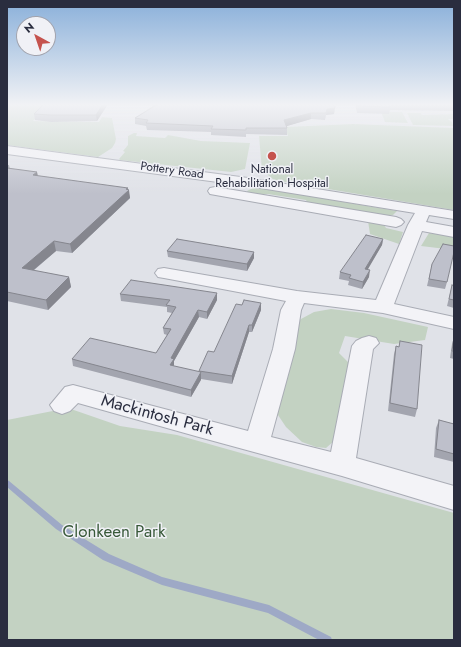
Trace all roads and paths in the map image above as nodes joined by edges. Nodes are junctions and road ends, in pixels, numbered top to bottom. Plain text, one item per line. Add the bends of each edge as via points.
1 (7, 150) edge
2 (248, 182) junction
3 (211, 190) dead end
4 (235, 194) junction
5 (424, 210) junction
6 (454, 215) edge
7 (397, 221) dead end
8 (416, 225) junction
9 (454, 232) edge
10 (164, 273) dead end
11 (297, 297) junction
12 (383, 307) junction
13 (454, 323) edge
14 (369, 343) dead end
15 (62, 405) dead end
16 (257, 442) junction
17 (342, 465) junction
18 (454, 498) edge

1 - 2 street, Pottery Road
2 - 4 street
2 - 5 street, Pottery Road
3 - 4 street
4 - 7 street
5 - 6 street, Pottery Road
5 - 8 street
8 - 9 street
8 - 12 street
10 - 11 street
11 - 12 street
11 - 16 street via 291,310 284,349
12 - 13 street
14 - 17 street via 363,346
15 - 16 street, Mackintosh Park via 73,393
16 - 17 street, Mackintosh Park
17 - 18 street, Mackintosh Park

